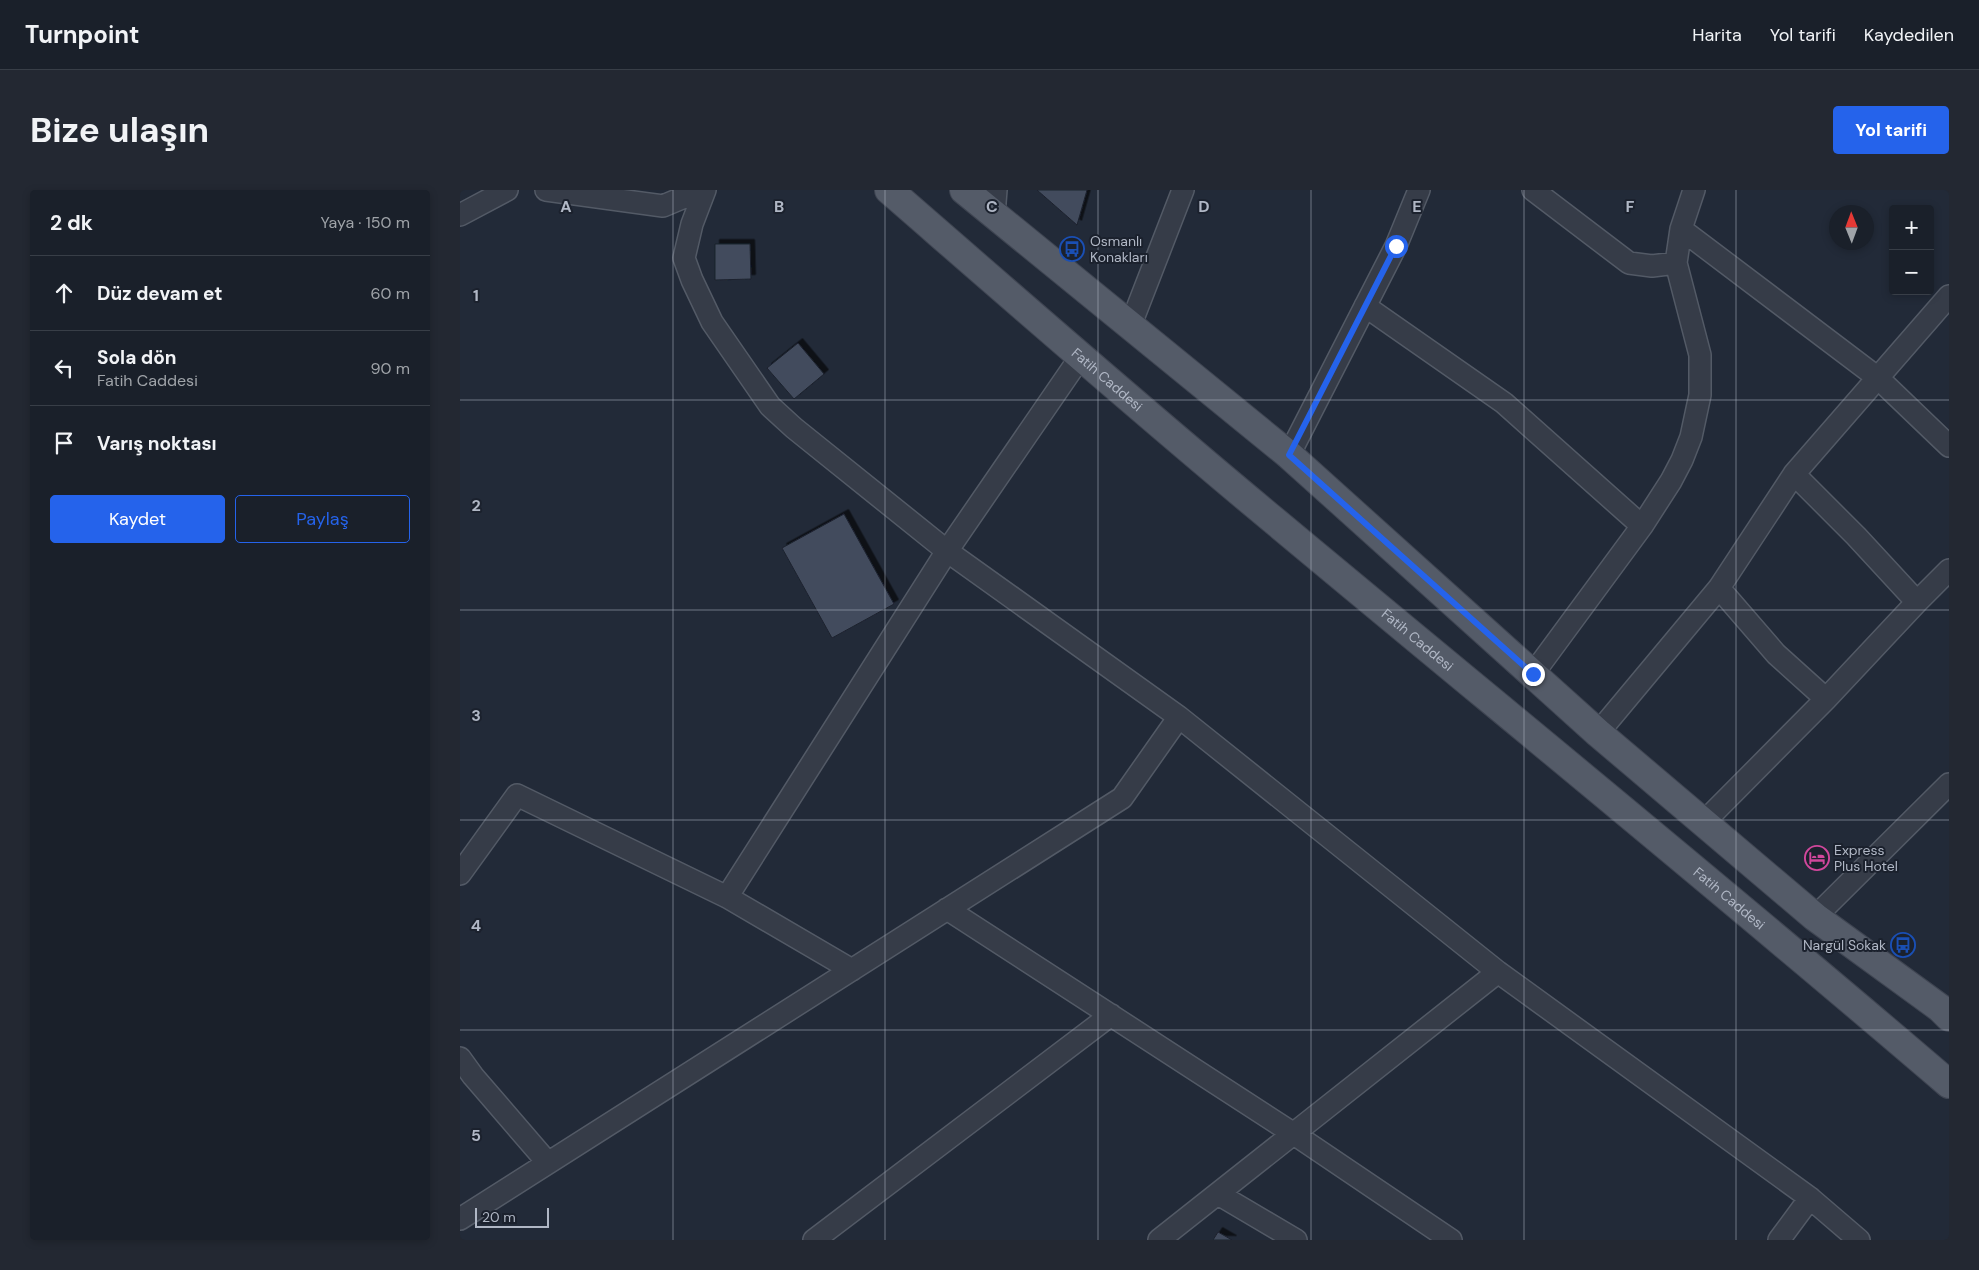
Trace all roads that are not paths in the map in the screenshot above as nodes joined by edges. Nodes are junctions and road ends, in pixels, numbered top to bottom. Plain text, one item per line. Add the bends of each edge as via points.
1 (507, 190) edge
2 (546, 190) edge
3 (703, 190) edge
4 (889, 190) edge
5 (964, 190) edge
6 (1183, 190) edge
7 (1419, 190) edge
8 (1533, 190) edge
9 (1694, 190) edge
10 (995, 203) edge
11 (460, 215) edge
12 (1681, 229) junction
13 (1676, 263) junction
14 (1949, 296) edge
15 (1365, 306) junction
16 (1131, 324) junction
17 (1081, 356) junction
18 (1878, 378) junction
19 (1949, 446) edge
20 (1289, 455) junction
21 (1794, 474) junction
22 (1642, 526) junction
23 (947, 551) junction
24 (1949, 570) edge
25 (1718, 588) junction
26 (1917, 602) junction
27 (1533, 674) junction
28 (1826, 699) junction
29 (1179, 717) junction
30 (1598, 733) junction
31 (1949, 784) edge
32 (1704, 822) junction
33 (460, 874) edge
34 (727, 897) junction
35 (947, 909) junction
36 (1815, 917) junction
37 (852, 970) junction
38 (1498, 972) junction
39 (1946, 1008) edge
40 (1111, 1015) junction
41 (460, 1058) edge
42 (1949, 1084) edge
43 (1294, 1134) junction
44 (548, 1163) junction
45 (1218, 1194) junction
46 (1810, 1198) junction
47 (460, 1219) edge
48 (814, 1240) edge
49 (1160, 1240) edge
50 (1296, 1240) edge
51 (1451, 1240) edge
52 (1779, 1240) edge
53 (1859, 1240) edge

1 - 11 street
2 - 3 street via 663,206
3 - 23 street via 684,258 712,322 770,406
4 - 17 main road, Fatih Caddesi
5 - 10 main road
6 - 16 street
7 - 15 street via 1396,246
8 - 13 street via 1629,262 1652,266
9 - 12 street
10 - 16 main road
12 - 13 street
12 - 18 street
13 - 22 street via 1700,355 1700,395 1691,437 1682,460
14 - 18 street
15 - 20 street
15 - 22 street via 1504,403
16 - 20 main road
17 - 23 street
17 - 42 main road, Fatih Caddesi
18 - 19 street
18 - 21 street
20 - 27 main road
21 - 25 street
21 - 26 street
22 - 27 street
23 - 29 street
23 - 34 street
24 - 26 street
25 - 28 street via 1776,654
25 - 30 street
26 - 28 street
27 - 30 main road
28 - 32 street
29 - 35 street via 1122,798
29 - 38 street
30 - 32 main road
31 - 36 street
32 - 36 main road
33 - 34 street via 517,795
34 - 37 street
35 - 37 street
35 - 40 street
36 - 39 main road
37 - 44 street
38 - 43 street
38 - 46 street
40 - 43 street
40 - 48 street
41 - 44 street
43 - 45 street
43 - 51 street
44 - 47 street
45 - 49 street
45 - 50 street
46 - 52 street
46 - 53 street

